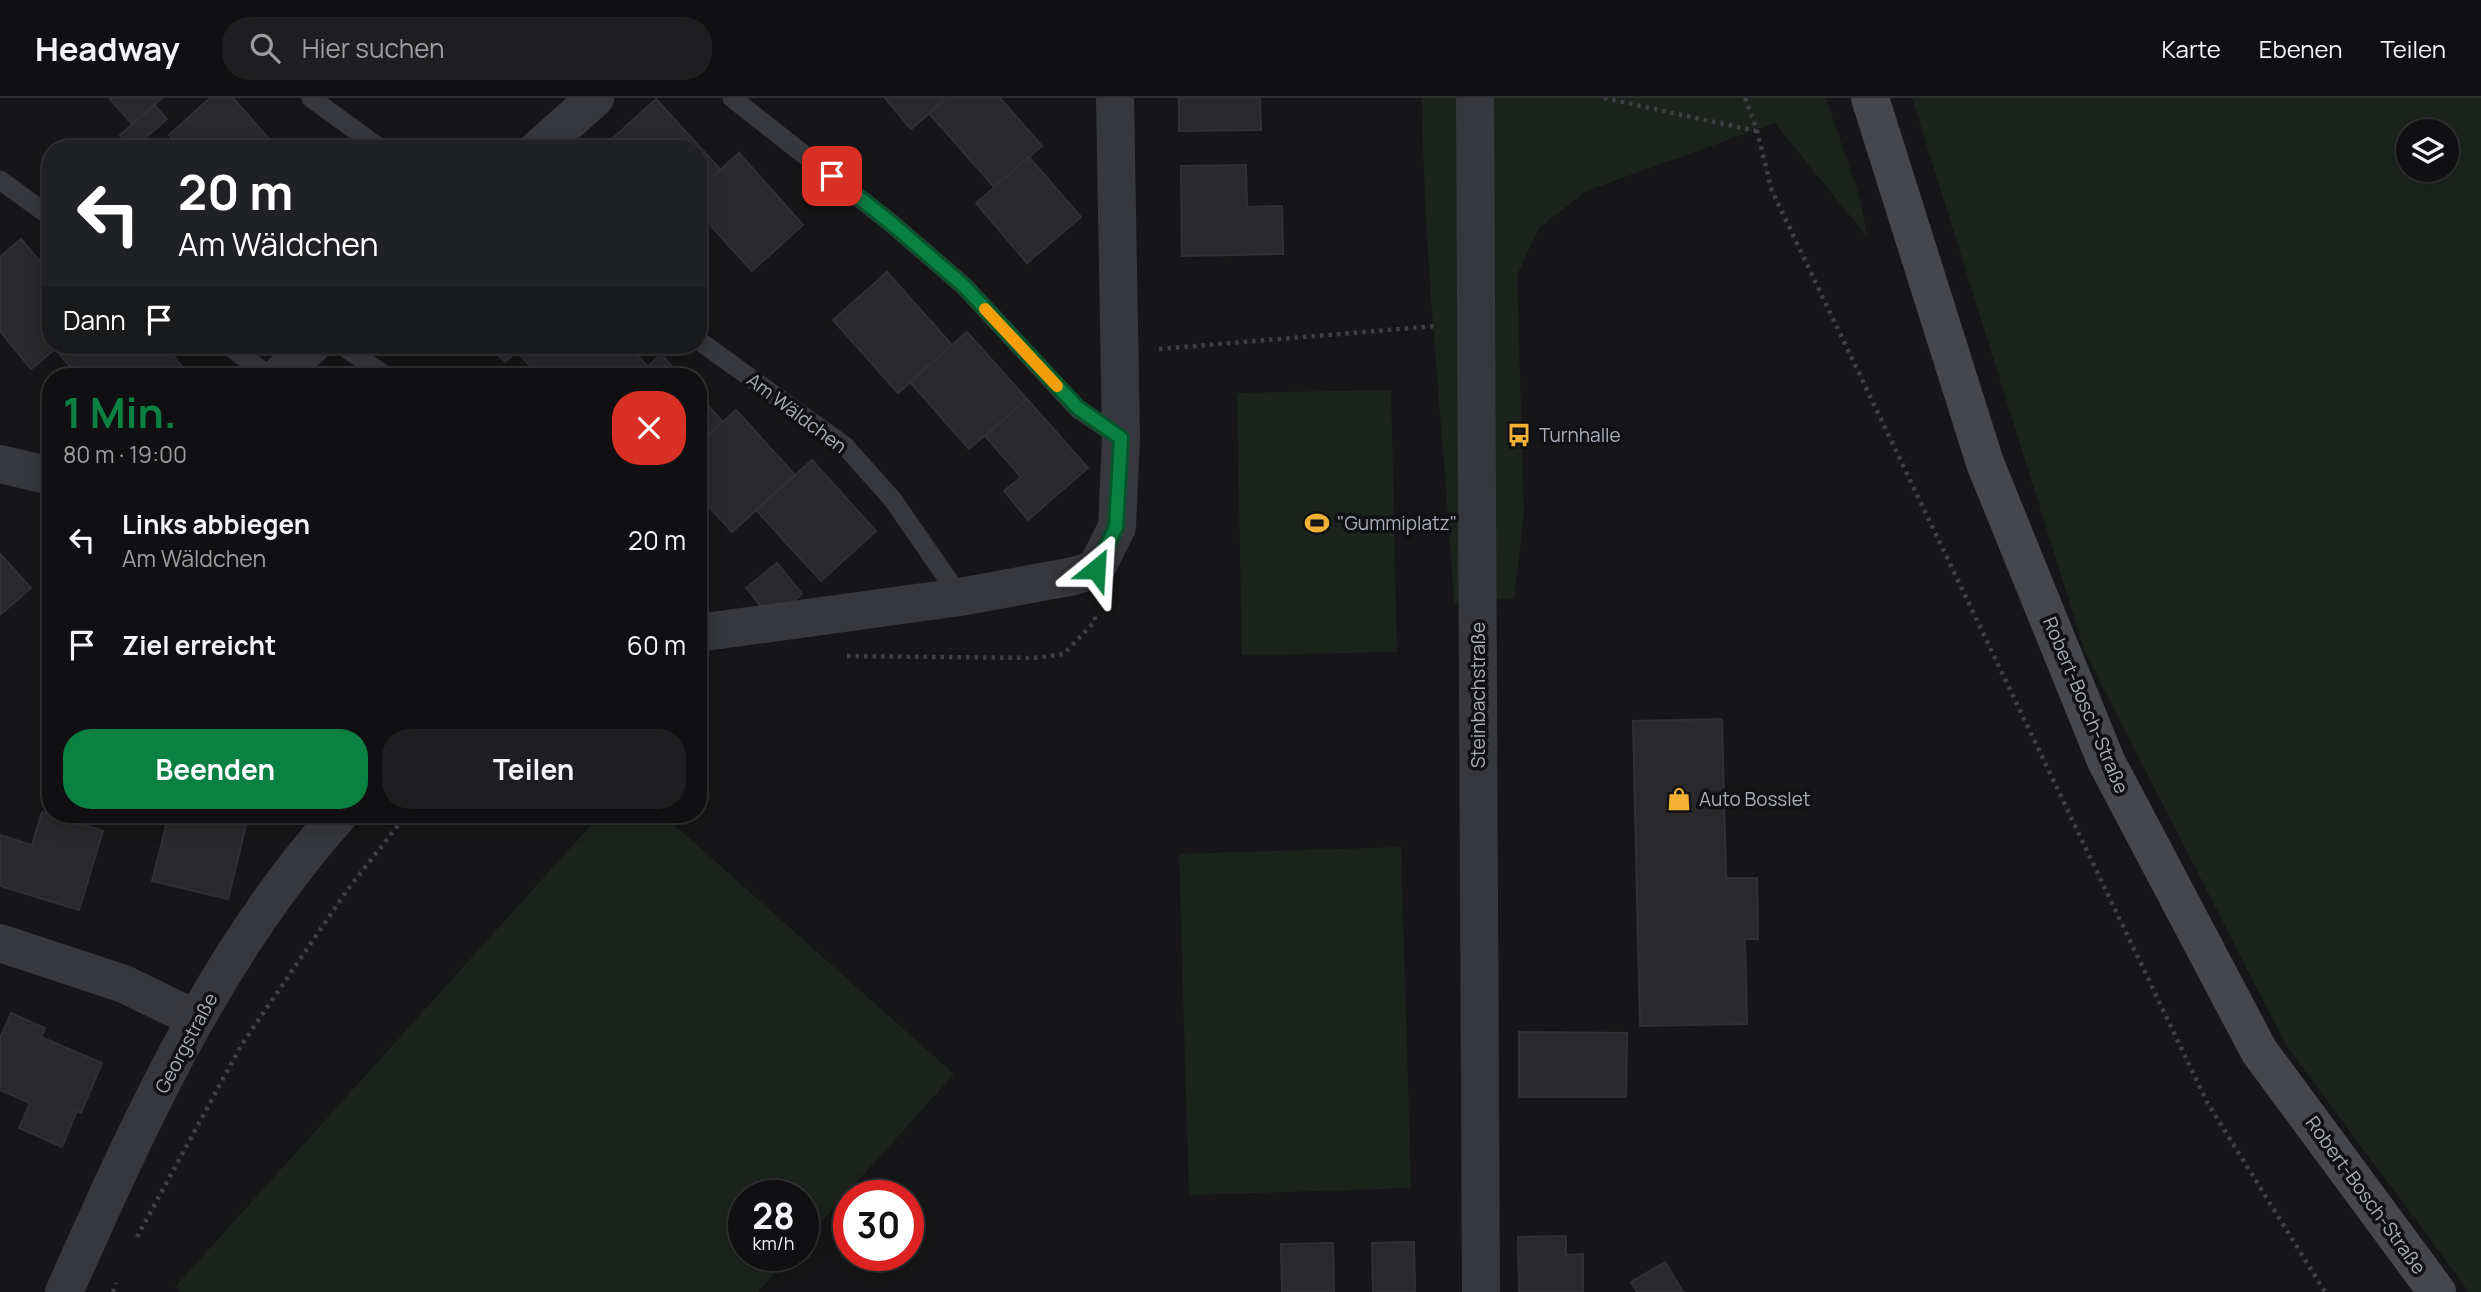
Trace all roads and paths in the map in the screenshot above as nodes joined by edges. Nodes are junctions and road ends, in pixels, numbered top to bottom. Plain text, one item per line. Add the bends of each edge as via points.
1 (311, 98) edge
2 (595, 98) edge
3 (732, 98) edge
4 (1115, 98) edge
5 (1475, 98) edge
6 (1604, 98) edge
7 (1745, 98) edge
8 (1870, 98) edge
9 (1757, 131) junction
10 (369, 140) edge
11 (548, 140) edge
12 (0, 180) edge
13 (42, 210) edge
14 (1477, 323) junction
15 (707, 346) edge
16 (1119, 352) junction
17 (239, 354) edge
18 (302, 354) edge
19 (354, 354) edge
20 (259, 368) edge
21 (288, 368) edge
22 (374, 368) edge
23 (1121, 438) junction
24 (0, 464) edge
25 (42, 474) edge
26 (1096, 569) junction
27 (960, 597) junction
28 (707, 632) edge
29 (839, 656) dead end
30 (332, 823) edge
31 (400, 823) edge
32 (0, 943) edge
33 (196, 1019) junction
34 (135, 1239) dead end
35 (121, 1272) dead end
36 (64, 1292) edge
37 (113, 1292) edge
38 (1481, 1292) edge
39 (2325, 1292) edge
40 (2437, 1292) edge

1 - 10 lane
2 - 11 street
3 - 23 lane via 964,286 1078,408
4 - 16 street
5 - 14 street, Steinbachstraße
6 - 9 path
7 - 9 path
8 - 40 main road, Robert-Bosch-Straße via 1985,463 2106,761 2259,1051
9 - 39 path via 1772,191 2207,1102
12 - 13 lane
14 - 16 path
14 - 38 street, Steinbachstraße
15 - 27 lane, Am Wäldchen via 845,446 893,500
16 - 23 street
17 - 20 lane
18 - 21 street
19 - 22 lane
23 - 26 street via 1116,527
24 - 25 street
26 - 27 street
26 - 29 path via 1095,621 1064,654 1034,658
27 - 28 street
30 - 33 street, Georgstraße via 248,931
31 - 34 path via 348,889 242,1044
32 - 33 street via 124,984
33 - 36 street, Georgstraße
35 - 37 path

